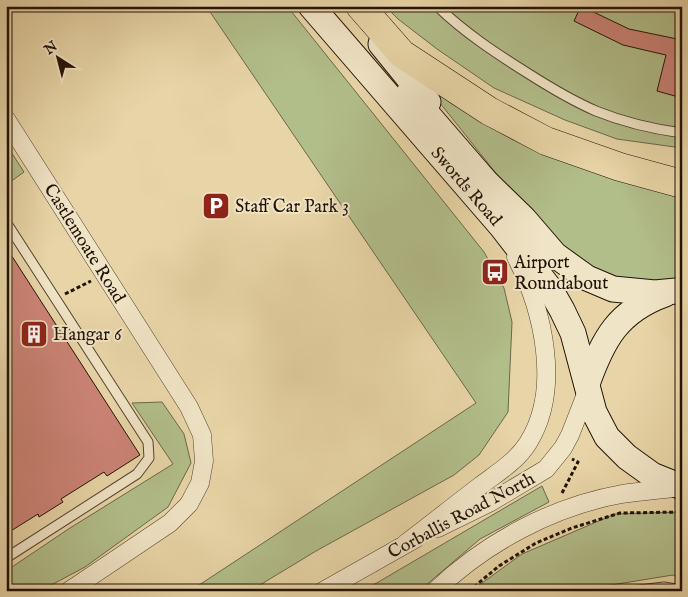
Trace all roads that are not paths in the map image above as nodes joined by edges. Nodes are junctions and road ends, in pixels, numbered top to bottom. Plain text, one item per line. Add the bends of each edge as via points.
1 (311, 6) edge
2 (334, 6) edge
3 (350, 6) edge
4 (360, 6) edge
5 (436, 6) edge
6 (6, 119) edge
7 (682, 133) edge
8 (682, 184) edge
9 (511, 221) junction
10 (6, 222) edge
11 (679, 291) edge
12 (588, 387) junction
13 (682, 487) edge
14 (405, 544) junction
15 (6, 558) edge
16 (682, 590) edge
17 (69, 591) edge
18 (323, 591) edge
19 (435, 591) edge
20 (631, 591) edge

1 - 9 main road, Swords Road
2 - 9 main road, Swords Road via 486,182
3 - 9 main road via 492,177
4 - 8 highway via 402,54 488,111 546,141
5 - 7 lane via 498,54 553,89 597,111 653,129
6 - 17 street, Castlemoate Road via 189,407 202,435 204,462 200,483 189,504 170,523
9 - 11 main road, Swords Road via 587,278 613,289 655,293
9 - 12 main road, Swords Road via 535,268 562,310
9 - 14 street via 543,334 547,373 542,407 528,443 511,463
10 - 15 lane via 148,442 149,458 137,474
11 - 12 main road via 642,304 624,317 608,336
12 - 13 main road via 594,412 607,437 652,475
12 - 14 street, Corballis Road North via 566,442 546,469 489,503
13 - 19 street via 621,494 565,509 483,551
14 - 18 street, Corballis Road North
16 - 20 lane via 664,587

